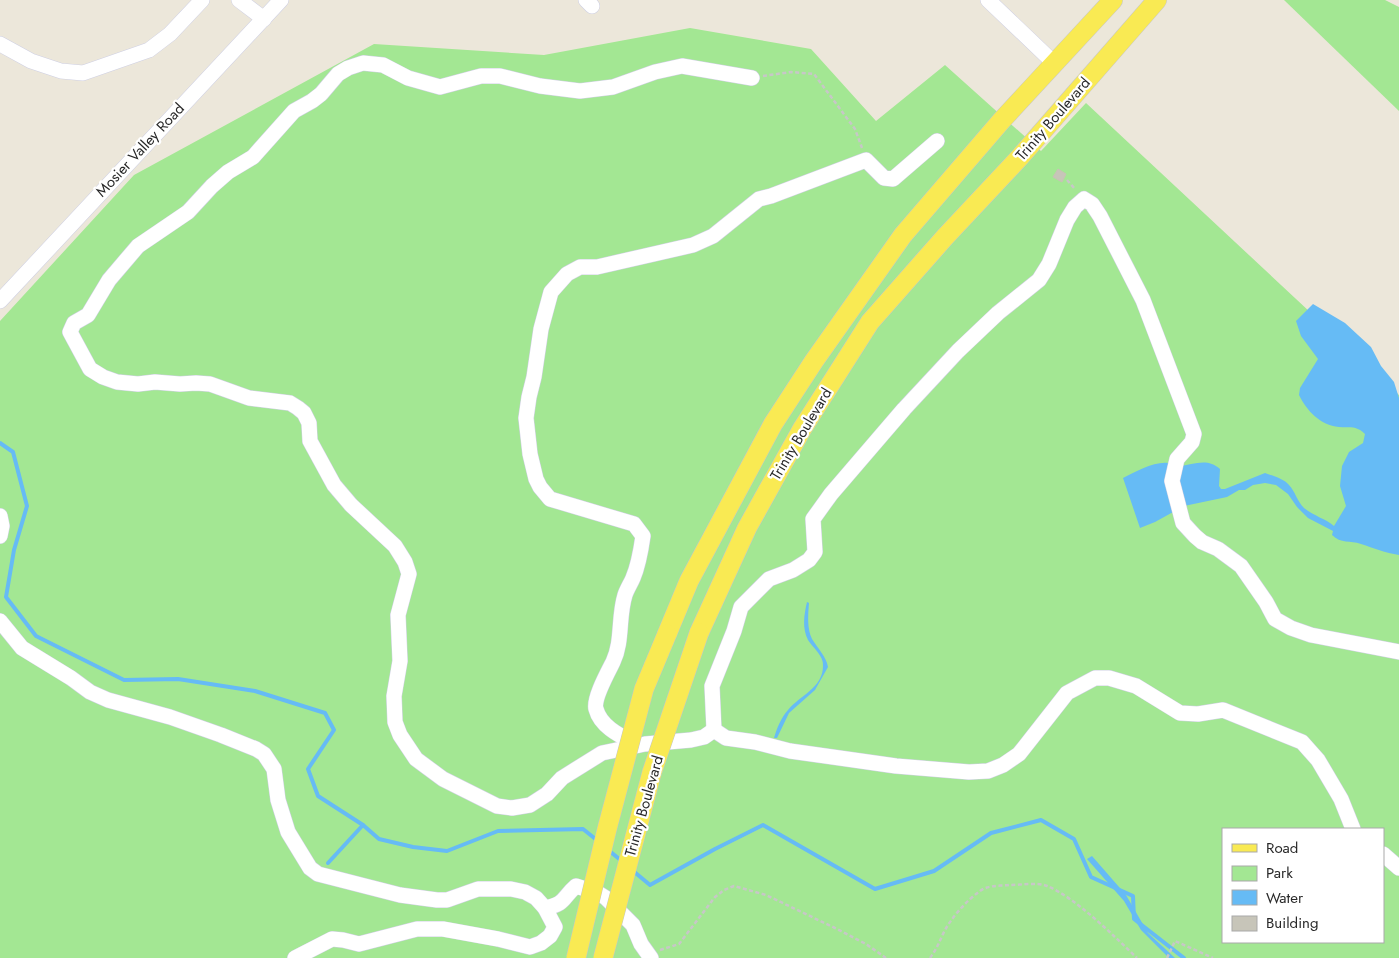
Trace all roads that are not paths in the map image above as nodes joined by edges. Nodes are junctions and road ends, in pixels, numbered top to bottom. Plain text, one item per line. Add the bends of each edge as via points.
1 (202, 0) edge
2 (239, 0) edge
3 (281, 0) edge
4 (988, 0) edge
5 (1113, 0) edge
6 (1157, 0) edge
7 (264, 18) junction
8 (0, 44) edge
9 (1054, 63) junction
10 (752, 78) road end
11 (937, 141) dead end
12 (0, 301) edge
13 (0, 516) edge
14 (0, 536) edge
15 (0, 621) edge
16 (1399, 652) edge
17 (714, 730) junction
18 (638, 746) junction
19 (1353, 828) edge
20 (1384, 855) edge
21 (1399, 868) edge
22 (545, 908) junction
23 (649, 955) edge
24 (295, 958) edge
25 (576, 958) edge
26 (603, 958) edge

1 - 8 street via 170,34 149,50 83,72 60,71
2 - 7 street
3 - 7 street, Mosier Valley Road
4 - 9 street
5 - 9 main road, Trinity Boulevard
6 - 26 main road, Trinity Boulevard, bridge via 870,322 802,429 747,528 699,633 652,772
7 - 12 street, Mosier Valley Road
9 - 25 main road, Trinity Boulevard, bridge via 903,235 814,361 768,433 689,581 644,690
10 - 18 street via 682,66 613,87 580,92 500,76 481,76 440,86 408,78 383,65 362,63 348,68 338,74 321,94 294,112 253,157 228,172 188,212 138,246 110,280 88,315 74,323 70,332 90,369 117,382 210,384 249,398 290,403 304,414 309,423 310,441 334,485 395,546 405,562 408,574 398,615 400,661 394,696 395,722 416,759 427,768 497,806 512,808 530,804 548,794 562,778 602,752
11 - 18 street via 893,179 884,178 866,160 759,199 713,236 693,245 597,267 580,267 567,274 551,292 541,329 526,418 530,454 536,479 550,499 634,524 643,536 641,553 623,602 618,652 595,708 613,732
13 - 14 street
15 - 22 street via 22,648 90,692 170,717 264,754 274,769 278,800 288,832 310,868 318,874 400,895 437,900 447,900 478,888 511,888 536,898
16 - 17 street via 1311,635 1283,624 1275,619 1241,566 1202,542 1183,523 1172,481 1177,459 1192,442 1194,434 1143,300 1100,216 1084,199 1067,220 1039,280 958,351 831,494 814,519 815,552 793,570 769,579 741,607 712,686
17 - 18 street via 692,740
17 - 19 street via 726,738 790,751 896,766 988,771 1019,754 1067,694 1095,678 1109,678 1136,686 1180,713 1223,710 1302,742 1318,760 1341,799
20 - 21 street
22 - 23 street via 557,906 576,886 598,893 633,925
22 - 24 street via 554,927 550,936 530,947 443,929 418,929 359,944 332,939

